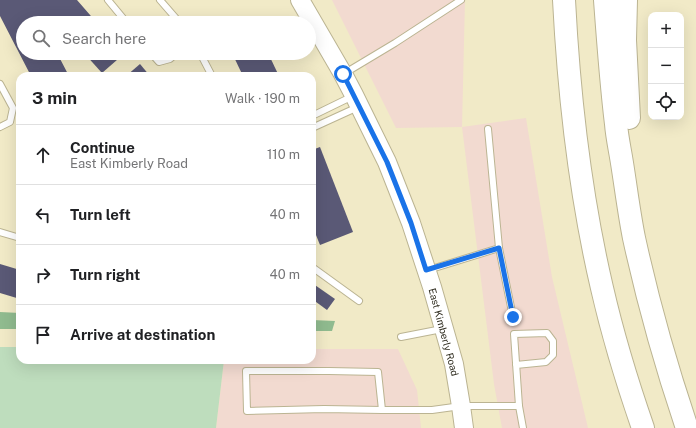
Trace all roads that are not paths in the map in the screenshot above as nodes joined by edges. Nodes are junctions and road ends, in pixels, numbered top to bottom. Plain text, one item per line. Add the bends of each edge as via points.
1 (108, 0) edge
2 (160, 0) edge
3 (300, 0) edge
4 (461, 0) edge
5 (564, 0) edge
6 (605, 0) edge
7 (626, 0) edge
8 (121, 16) edge
9 (174, 16) edge
10 (309, 16) edge
11 (316, 28) edge
12 (157, 60) edge
13 (166, 60) edge
14 (204, 60) edge
15 (210, 72) edge
16 (343, 74) junction
17 (0, 84) edge
18 (357, 101) junction
19 (316, 115) edge
20 (316, 126) edge
21 (0, 127) edge
22 (488, 129) dead end
23 (622, 163) junction
24 (0, 232) edge
25 (16, 237) edge
26 (499, 248) junction
27 (316, 270) edge
28 (426, 270) junction
29 (359, 301) dead end
30 (513, 317) dead end
31 (444, 328) junction
32 (401, 337) dead end
33 (516, 365) junction
34 (462, 406) junction
35 (519, 406) junction
36 (382, 410) junction
37 (464, 428) edge
38 (523, 428) edge
39 (643, 428) edge
40 (687, 428) edge

1 - 8 lane
2 - 9 lane
3 - 10 main road, East Kimberly Road
4 - 16 lane
5 - 39 highway via 573,109 592,242 620,358
6 - 23 highway via 613,104
7 - 23 highway via 629,121
11 - 16 main road, East Kimberly Road
12 - 13 lane
14 - 15 lane
16 - 18 main road, East Kimberly Road
17 - 21 lane via 13,108 10,122
18 - 19 lane
18 - 20 lane
18 - 28 main road, East Kimberly Road via 387,162
22 - 26 lane
23 - 40 highway via 634,238 648,298
24 - 25 lane
26 - 28 lane
26 - 30 lane
27 - 29 lane
28 - 31 main road, East Kimberly Road
31 - 32 lane
31 - 34 main road, East Kimberly Road
33 - 33 lane via 514,334 547,333 553,341 553,355 546,362
33 - 35 lane
34 - 35 lane
34 - 36 lane via 432,410
34 - 37 main road, East Kimberly Road
35 - 38 lane
36 - 36 lane via 247,411 246,371 378,372

